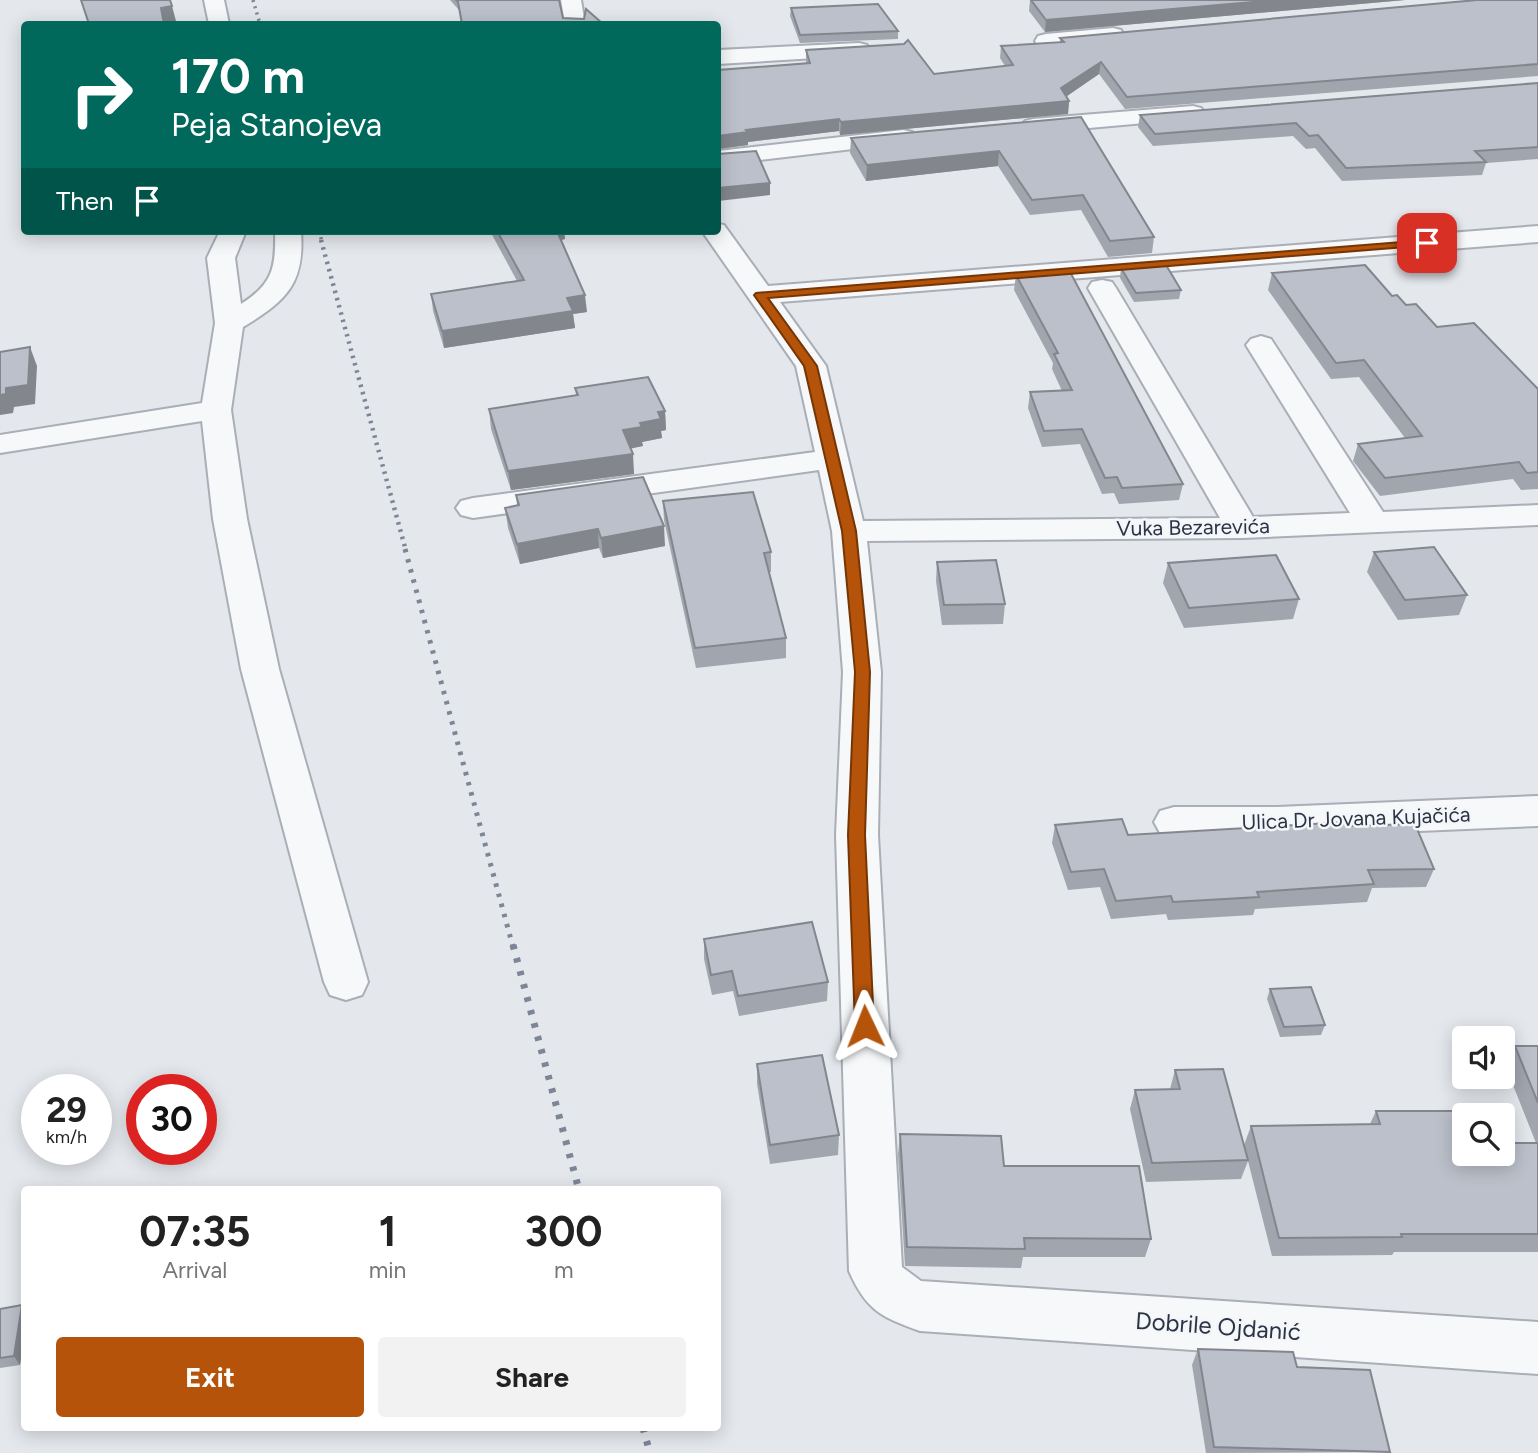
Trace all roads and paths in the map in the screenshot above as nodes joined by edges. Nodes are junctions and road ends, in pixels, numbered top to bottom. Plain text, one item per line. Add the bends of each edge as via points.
1 (214, 0) edge
2 (571, 0) edge
3 (218, 21) edge
4 (574, 21) edge
5 (1140, 32) edge
6 (1046, 41) edge
7 (882, 49) edge
8 (721, 57) edge
9 (1219, 111) edge
10 (1011, 128) edge
11 (928, 134) edge
12 (721, 158) edge
13 (1538, 234) edge
14 (231, 235) edge
15 (288, 235) edge
16 (718, 235) edge
17 (1102, 288) dead end
18 (760, 295) junction
19 (229, 323) junction
20 (1261, 345) dead end
21 (216, 410) junction
22 (0, 444) edge
23 (831, 459) junction
24 (473, 508) dead end
25 (1538, 515) edge
26 (1373, 523) junction
27 (1243, 528) junction
28 (849, 531) junction
29 (1538, 811) edge
30 (1174, 822) dead end
31 (346, 982) dead end
32 (1538, 1348) edge

1 - 3 street
2 - 4 street
5 - 6 street
7 - 8 street
9 - 10 street
11 - 12 street
13 - 18 street
14 - 19 street via 221,258
15 - 19 street via 291,256 286,278 268,300
16 - 18 street
17 - 27 street
18 - 23 street via 811,366
19 - 21 street
20 - 26 street
21 - 22 street
21 - 31 street via 230,519 260,669
23 - 24 street
23 - 28 street
25 - 26 street, Vuka Bezarevića
26 - 27 street, Vuka Bezarevića
27 - 28 street, Vuka Bezarevića
28 - 32 street, Dobrile Ojdanić via 862,672 857,835 875,1271 882,1285 899,1299 920,1306
29 - 30 street, Ulica Dr Jovana Kujačića

